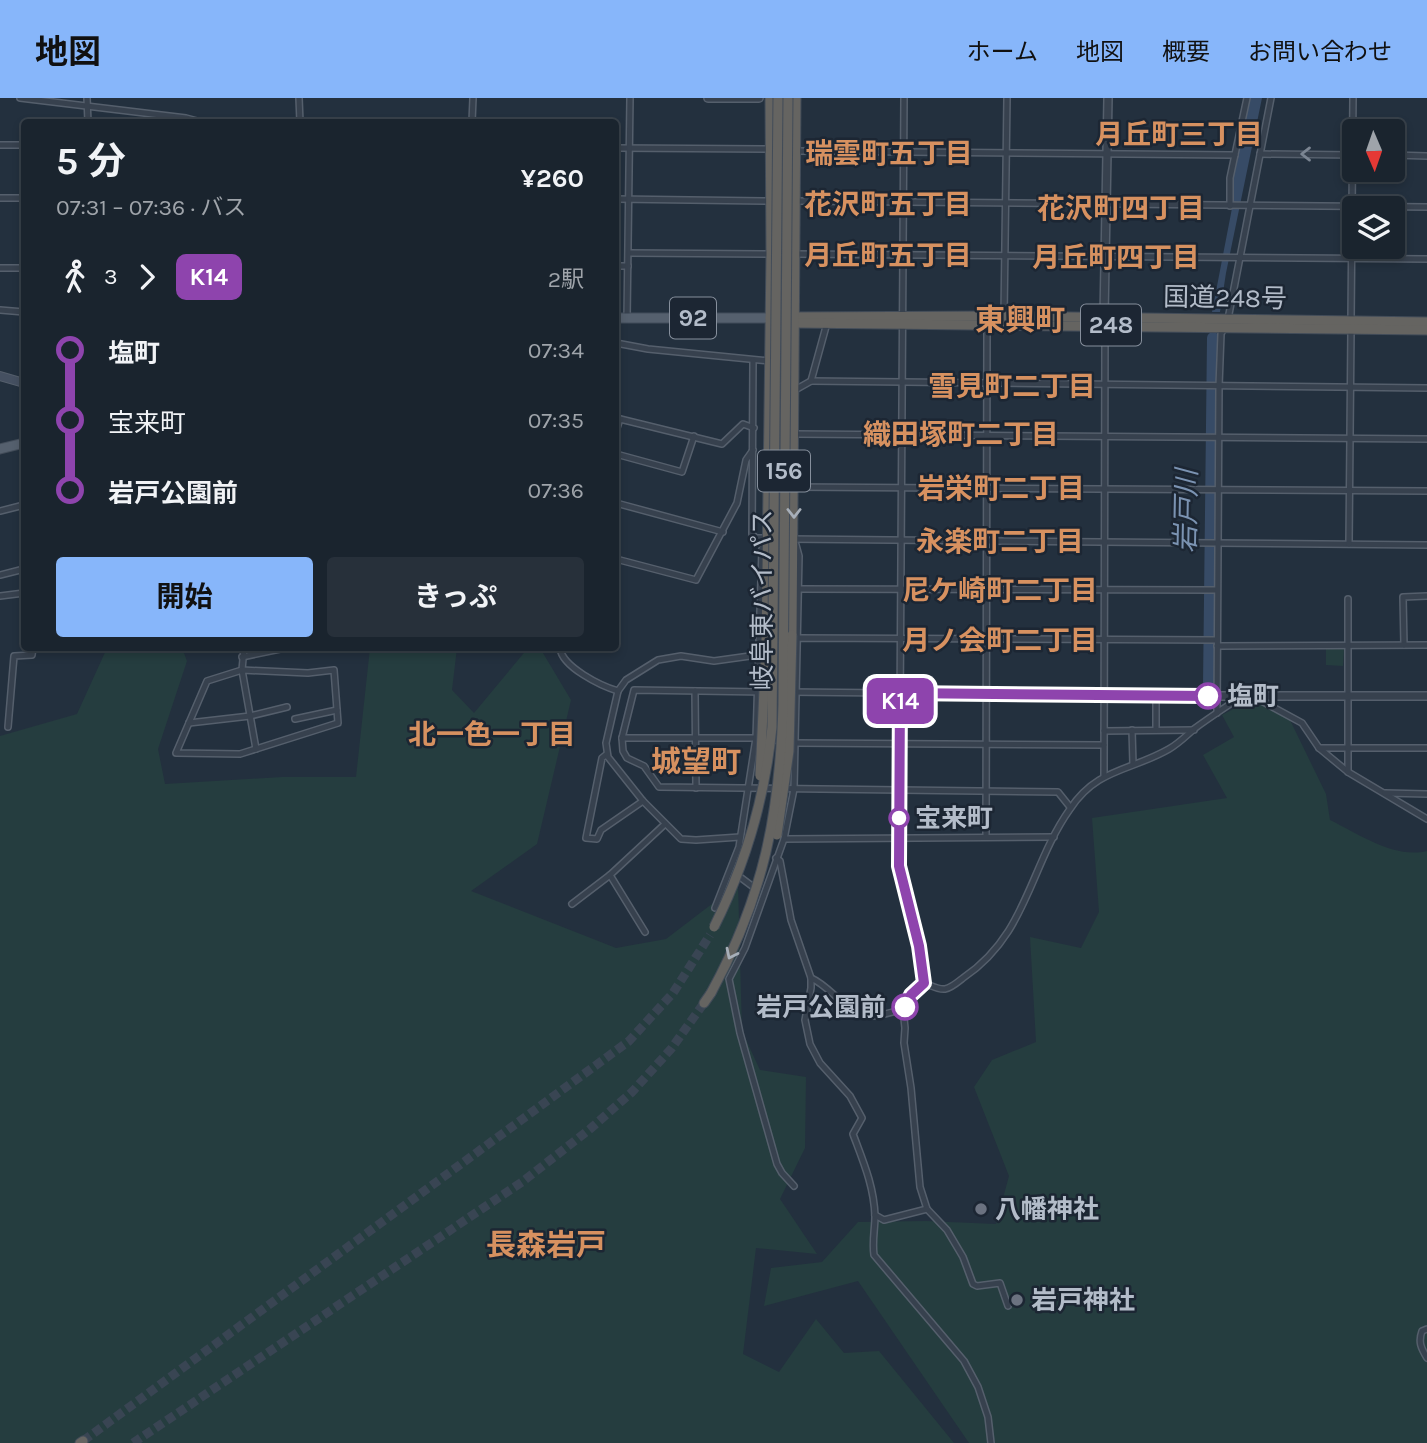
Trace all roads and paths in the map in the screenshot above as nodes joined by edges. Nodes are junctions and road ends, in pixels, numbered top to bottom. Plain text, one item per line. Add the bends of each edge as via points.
1 (20, 98) edge
2 (87, 98) edge
3 (299, 98) edge
4 (473, 98) edge
5 (630, 98) edge
6 (708, 98) edge
7 (759, 98) edge
8 (770, 98) edge
9 (778, 98) edge
10 (788, 98) edge
11 (796, 98) edge
12 (904, 98) edge
13 (1007, 98) edge
14 (1108, 98) edge
15 (1247, 98) edge
16 (1272, 98) edge
17 (1353, 98) edge
18 (88, 107) junction
19 (88, 119) edge
20 (190, 119) edge
21 (300, 119) edge
22 (472, 119) edge
23 (1353, 119) edge
24 (0, 145) edge
25 (21, 145) edge
26 (619, 148) edge
27 (629, 148) junction
28 (770, 149) junction
29 (796, 151) junction
30 (904, 152) junction
31 (1006, 153) junction
32 (1107, 154) junction
33 (1260, 154) junction
34 (1235, 155) junction
35 (1342, 155) edge
36 (1405, 155) edge
37 (1427, 156) edge
38 (0, 198) edge
39 (21, 198) edge
40 (619, 199) edge
41 (629, 199) junction
42 (771, 201) junction
43 (795, 201) junction
44 (904, 202) junction
45 (1005, 203) junction
46 (1106, 204) junction
47 (1231, 206) junction
48 (1342, 206) edge
49 (1250, 207) junction
50 (1405, 207) edge
51 (1427, 207) edge
52 (629, 253) junction
53 (771, 254) junction
54 (794, 254) junction
55 (903, 255) junction
56 (1005, 255) junction
57 (1105, 257) junction
58 (1240, 258) junction
59 (1342, 259) edge
60 (1351, 259) edge
61 (1405, 259) edge
62 (1427, 259) edge
63 (619, 266) edge
64 (628, 266) junction
65 (0, 268) edge
66 (21, 268) edge
67 (0, 310) edge
68 (21, 312) edge
69 (1004, 316) junction
70 (619, 318) edge
71 (627, 318) junction
72 (770, 318) junction
73 (795, 319) junction
74 (903, 320) junction
75 (1105, 321) junction
76 (1427, 322) edge
77 (827, 323) junction
78 (1226, 323) junction
79 (987, 324) junction
80 (1351, 325) junction
81 (1427, 330) edge
82 (619, 343) edge
83 (753, 361) junction
84 (769, 361) junction
85 (0, 376) edge
86 (811, 381) junction
87 (21, 382) edge
88 (902, 384) junction
89 (987, 384) junction
90 (1104, 385) junction
91 (1219, 386) junction
92 (1350, 387) junction
93 (1427, 388) edge
94 (795, 390) junction
95 (619, 419) edge
96 (754, 428) junction
97 (795, 434) junction
98 (902, 435) junction
99 (694, 436) junction
100 (986, 436) junction
101 (1104, 437) junction
102 (1218, 438) junction
103 (1350, 439) junction
104 (1427, 439) edge
105 (21, 444) edge
106 (0, 449) edge
107 (753, 450) junction
108 (619, 455) edge
109 (794, 487) junction
110 (902, 487) junction
111 (986, 488) junction
112 (1104, 488) junction
113 (1217, 489) junction
114 (1349, 489) junction
115 (1427, 491) edge
116 (619, 504) edge
117 (21, 506) edge
118 (0, 511) edge
119 (723, 531) junction
120 (767, 538) junction
121 (794, 539) junction
122 (901, 540) junction
123 (986, 541) junction
124 (1104, 542) junction
125 (1218, 543) junction
126 (1349, 544) junction
127 (1427, 545) edge
128 (619, 560) edge
129 (21, 570) edge
130 (0, 575) edge
131 (798, 589) junction
132 (901, 589) junction
133 (986, 589) junction
134 (1104, 589) junction
135 (1216, 590) junction
136 (21, 593) edge
137 (0, 596) edge
138 (1427, 596) edge
139 (1348, 599) dead end
140 (795, 637) junction
141 (900, 639) junction
142 (986, 639) junction
143 (1104, 639) junction
144 (1217, 642) junction
145 (1348, 645) junction
146 (1404, 645) junction
147 (1427, 645) edge
148 (33, 651) edge
149 (243, 651) edge
150 (276, 651) edge
151 (561, 651) edge
152 (757, 655) junction
153 (242, 657) junction
154 (242, 670) junction
155 (618, 691) junction
156 (695, 691) junction
157 (756, 692) junction
158 (797, 692) junction
159 (900, 693) junction
160 (986, 694) junction
161 (1104, 695) junction
162 (1156, 695) junction
163 (1242, 695) junction
164 (1251, 695) junction
165 (1348, 695) junction
166 (1217, 696) junction
167 (1427, 696) edge
168 (287, 707) dead end
169 (337, 710) junction
170 (1217, 713) junction
171 (250, 716) junction
172 (295, 719) dead end
173 (189, 723) junction
174 (8, 727) dead end
175 (1132, 730) junction
176 (1156, 730) junction
177 (1194, 730) junction
178 (1104, 731) junction
179 (694, 737) junction
180 (622, 738) junction
181 (756, 738) junction
182 (796, 743) junction
183 (899, 744) junction
184 (986, 744) junction
185 (1104, 745) junction
186 (1319, 748) junction
187 (1348, 748) junction
188 (1427, 748) edge
189 (256, 749) junction
190 (607, 754) junction
191 (1133, 764) junction
192 (1348, 772) junction
193 (1104, 776) junction
194 (696, 788) junction
195 (748, 789) junction
196 (794, 789) junction
197 (900, 789) junction
198 (986, 791) junction
199 (1383, 793) junction
200 (1427, 794) edge
201 (643, 801) junction
202 (1070, 807) junction
203 (758, 815) junction
204 (1427, 819) edge
205 (666, 824) junction
206 (740, 837) junction
207 (899, 837) junction
208 (986, 837) junction
209 (1054, 837) junction
210 (783, 839) junction
211 (769, 844) junction
212 (776, 858) junction
213 (730, 870) junction
214 (610, 874) junction
215 (764, 895) junction
216 (572, 904) dead end
217 (715, 908) dead end
218 (712, 931) tunnel mouth
219 (645, 932) dead end
220 (811, 978) junction
221 (924, 983) junction
222 (704, 1003) tunnel mouth
223 (903, 1009) junction
224 (794, 1186) dead end
225 (927, 1209) junction
226 (875, 1215) junction
227 (1008, 1306) dead end
228 (1427, 1329) edge
229 (1427, 1358) edge
230 (990, 1443) edge

1 - 18 street
2 - 18 street
3 - 21 street
4 - 22 street
5 - 27 street
6 - 7 street
8 - 28 highway, 156
9 - 203 highway, 岐阜東バイパス / 156, bridge via 773,703
10 - 211 highway, 岐阜東バイパス / 156, bridge via 782,725
11 - 29 highway, 156
12 - 30 street
13 - 31 street
14 - 32 street
15 - 34 street
16 - 33 street
17 - 23 street
18 - 19 street
18 - 20 street
24 - 25 street
26 - 27 street
27 - 28 street
27 - 41 street
28 - 42 highway, 156
29 - 30 street
29 - 43 highway, 156
30 - 31 street
30 - 44 street
31 - 32 street
31 - 45 street
32 - 34 street
32 - 46 street
35 -> 33 street
33 - 49 street
34 - 47 street
36 - 37 street
38 - 39 street
40 - 41 street
41 - 42 street
41 - 52 street
42 - 43 street
42 - 53 highway, 156
43 - 44 street
43 - 54 highway, 156
44 - 45 street
44 - 55 street
45 - 46 street
45 - 56 street
46 - 47 street
46 - 57 street
47 - 49 street
48 - 49 street
49 - 58 street
50 - 51 street
52 - 53 street
52 - 64 street
53 - 72 highway, 156
54 - 55 street
54 - 73 highway, 156
55 - 56 street
55 - 74 street
56 - 57 street
56 - 69 street
57 - 58 street
57 - 75 street
58 - 59 street
58 - 78 street
60 - 80 street
61 - 62 street
63 - 64 street
64 - 71 street
65 - 66 street
67 - 68 street
69 - 74 highway, 国道248号 / 248
69 - 75 highway, 国道248号 / 248
70 - 71 main road, 92
71 - 72 main road, 92
72 - 73 highway, 248
72 - 84 highway, 156
73 - 74 highway, 国道248号 / 248
73 - 77 highway, 国道248号 / 248
73 - 94 highway, 156
74 - 77 highway, 国道248号 / 248
74 - 79 highway, 国道248号 / 248
74 - 88 street
75 - 78 highway, 国道248号 / 248
75 - 79 highway, 国道248号 / 248
75 - 90 street
76 - 80 highway, 国道248号 / 248
77 - 86 street
78 - 80 highway, 国道248号 / 248
78 - 91 street via 1221,334
79 - 89 street
80 - 81 highway, 国道248号 / 248
80 - 92 street
82 - 83 street
83 - 84 street
83 - 96 street
84 - 120 highway, 156
85 - 87 main road
86 - 88 street
86 - 94 street
88 - 89 street
88 - 98 street
89 - 90 street
89 - 100 street
90 - 91 street
90 - 101 street
91 - 92 street
91 - 102 street
92 - 93 street
92 - 103 street
94 - 97 highway, 156
95 - 99 street
96 - 99 street via 743,424 722,444
96 - 107 street
97 - 98 street
97 - 109 highway, 156
98 - 100 street
98 - 110 street
99 - 108 street via 682,472
100 - 101 street
100 - 111 street
101 - 102 street
101 - 112 street
102 - 103 street
102 - 113 street
103 - 104 street
103 - 114 street
105 - 106 main road
107 - 119 street
107 - 120 street via 752,534
109 - 110 street
109 -> 121 highway, 156
110 - 111 street
110 - 122 street
111 - 112 street
111 - 123 street
112 - 113 street
112 - 124 street
113 - 114 street
113 - 125 street
114 - 115 street
114 - 126 street
116 - 119 street
117 - 118 street
119 - 128 street via 696,580
120 - 121 street
120 - 152 street via 762,549
120 - 203 highway, 156, bridge
121 - 122 street
121 - 131 street via 799,556
121 - 140 highway, 156
122 - 123 street
122 - 132 street
123 - 124 street
123 - 133 street
124 - 125 street
124 - 134 street
125 - 126 street
125 - 135 street
126 - 127 street
129 - 130 street
131 - 132 street
131 - 140 street
132 - 133 street
132 - 141 street
133 - 134 street
133 - 142 street
134 - 135 street
134 - 143 street
135 - 144 street
136 - 137 street
138 - 146 street via 1403,597
139 - 145 street
140 - 141 street
140 - 152 street
140 - 158 street
140 - 211 highway, 156, bridge via 788,761 780,822 776,838
141 - 142 street
141 - 159 street
142 - 143 street
142 - 160 street
143 - 144 street
143 - 161 street
144 - 145 street
144 - 166 street
145 - 146 street
145 - 165 street
146 - 147 street
148 - 174 street via 33,655 14,656
149 - 153 street
150 - 153 street
151 - 155 street via 599,685
152 - 155 street via 714,661 681,656 658,660 626,680
152 - 157 street
153 - 154 street
154 - 169 street via 334,670
154 - 171 street
154 - 173 street via 207,681
155 - 190 street
156 - 157 street
156 - 179 street
156 - 180 street via 634,690
157 - 158 street
157 - 181 street
158 - 159 street
158 - 182 street
159 - 160 street
159 - 183 street
160 - 161 street
160 - 184 street
161 - 162 street
161 - 178 street
162 - 166 street
162 - 176 street
163 - 164 street
163 - 166 street
163 - 170 street
164 - 165 street
164 - 186 street via 1302,723
165 - 167 street
165 - 187 street
166 - 170 street
168 - 171 street
169 - 172 street
169 - 189 street via 338,723
170 - 177 street
171 - 173 street
171 - 189 street
173 - 189 street via 176,753 240,754
175 - 176 street
175 - 178 street
175 - 191 street
176 - 177 street
177 - 191 street via 1169,749
178 - 185 street
179 - 180 street
179 - 181 street
179 - 194 street
180 - 194 street via 627,758 644,766 659,787
181 - 182 street
181 - 195 street
182 - 183 street
182 - 196 street
183 - 184 street
183 - 197 street
184 - 185 street
184 - 198 street
185 - 193 street
186 - 187 street
186 - 192 street
187 - 188 street
187 - 192 street
190 - 201 street
190 - 201 street via 602,758 586,838 597,839 601,830
191 - 193 street
192 - 199 street
193 - 202 street
194 - 195 street
195 - 196 street
195 - 206 street
196 - 197 street
196 - 210 street
197 - 198 street
197 - 207 street
198 - 202 street via 1058,792
198 - 208 street
199 - 200 street
199 - 204 street
201 - 205 street
202 - 209 street
203 - 218 highway, 岐阜東バイパス / 156, bridge
205 - 206 street via 681,839
205 - 214 street
206 - 213 street
207 - 208 street
207 - 210 street
207 - 221 street via 899,866
208 - 209 street
209 - 221 street via 1006,937 975,970 946,989
210 - 212 street
211 -> 222 highway, 岐阜東バイパス / 156, bridge via 746,923
212 - 215 street
212 - 220 street
213 - 215 street
213 - 217 street
214 - 216 street
214 - 219 street
215 - 224 street via 746,948 729,979 777,1164
220 - 223 street via 860,1015
220 - 226 street via 805,1020 810,1044 862,1118 853,1134 870,1181
221 - 223 street
223 - 225 street via 920,1187
225 - 226 street via 884,1220
225 - 227 street via 963,1256 973,1284 1000,1283
226 - 230 street via 874,1255 964,1362 985,1407
228 - 229 street via 1420,1337

